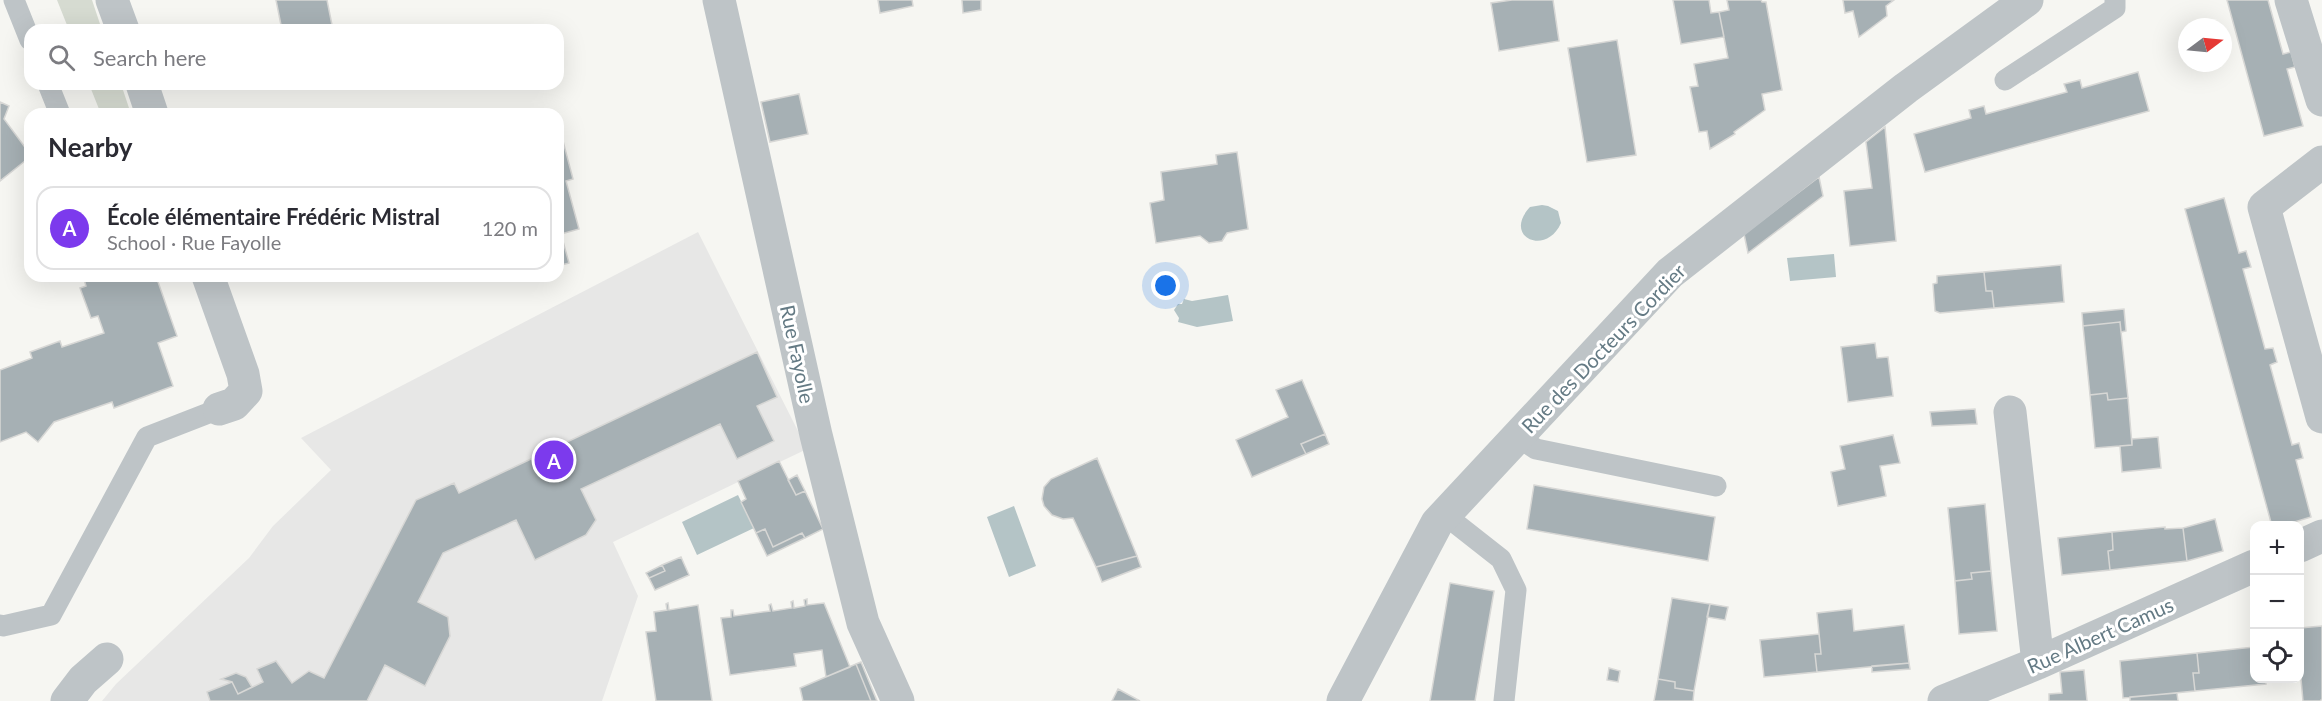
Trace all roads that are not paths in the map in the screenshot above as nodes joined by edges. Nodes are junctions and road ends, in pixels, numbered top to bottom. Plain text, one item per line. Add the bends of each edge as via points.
1 (14, 0) edge
2 (112, 0) edge
3 (719, 0) edge
4 (2027, 0) edge
5 (2115, 0) edge
6 (2291, 0) edge
7 (121, 24) edge
8 (24, 25) edge
9 (2005, 80) dead end
10 (50, 90) edge
11 (144, 90) edge
12 (2322, 100) edge
13 (58, 108) edge
14 (150, 108) edge
15 (2322, 162) edge
16 (210, 282) edge
17 (219, 409) joint
18 (2010, 412) dead end
19 (2322, 417) edge
20 (1517, 437) junction
21 (1716, 486) dead end
22 (1445, 515) junction
23 (2322, 536) edge
24 (2304, 544) edge
25 (2250, 568) edge
26 (0, 625) edge
27 (107, 659) dead end
28 (2038, 663) junction
29 (1948, 700) edge
30 (67, 701) edge
31 (898, 701) edge
32 (1342, 701) edge
33 (1504, 701) edge

1 - 8 lane
2 - 7 street
3 - 31 street, Rue Fayolle via 816,435 863,623
4 - 20 street, Rue des Docteurs Cordier via 1906,88 1670,273
5 - 9 lane via 2115,8
6 - 12 street
10 - 13 lane
11 - 14 street
15 - 19 street via 2264,207
16 - 17 street via 246,391 234,404
17 - 26 lane via 147,436 51,615
18 - 28 street
20 - 21 lane via 1536,449
20 - 22 street, Rue des Docteurs Cordier
22 - 32 street, Rue des Docteurs Cordier via 1437,523
22 - 33 lane via 1501,559 1516,590
23 - 24 street
25 - 28 street, Rue Albert Camus
27 - 30 street
28 - 29 street, Rue Albert Camus

